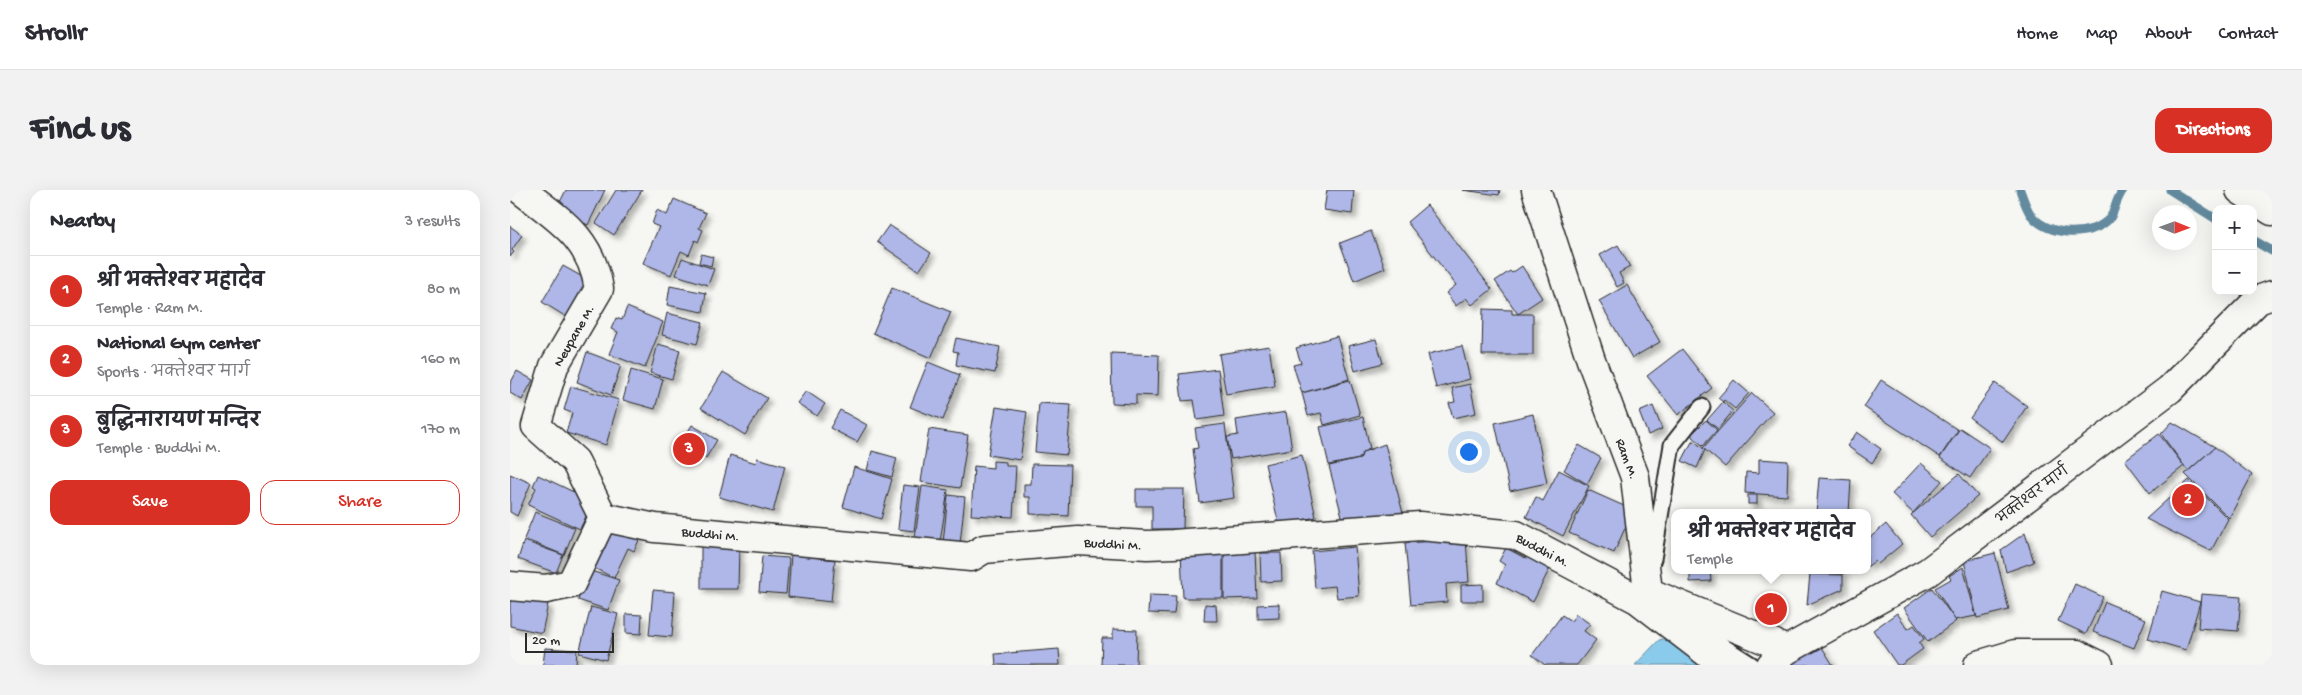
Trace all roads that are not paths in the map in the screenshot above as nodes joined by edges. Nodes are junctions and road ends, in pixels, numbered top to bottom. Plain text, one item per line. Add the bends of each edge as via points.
1 (521, 190) edge
2 (1536, 190) edge
3 (2240, 190) edge
4 (2272, 211) edge
5 (2272, 295) edge
6 (1702, 407) dead end
7 (603, 517) junction
8 (510, 586) edge
9 (1648, 592) junction
10 (1778, 658) edge
11 (1724, 665) edge
12 (1752, 665) edge
13 (1978, 665) edge
14 (2099, 665) edge

1 - 7 street, Neupane M. via 576,234 596,268 600,289 554,366 536,426 575,461
2 - 9 street, Ram M. via 1591,360 1635,477
3 - 4 street
5 - 10 street, भक्तेश्वर मार्ग via 2258,300 2170,389 1928,572
6 - 9 lane via 1672,445
7 - 8 street via 570,584 546,589
7 - 11 street, Buddhi M. via 655,528 972,557 984,549 1078,541 1173,544 1420,526 1516,535 1636,599
9 - 10 street via 1773,642
9 - 12 lane via 1678,609 1724,647
13 - 14 street via 2015,654 2077,654

